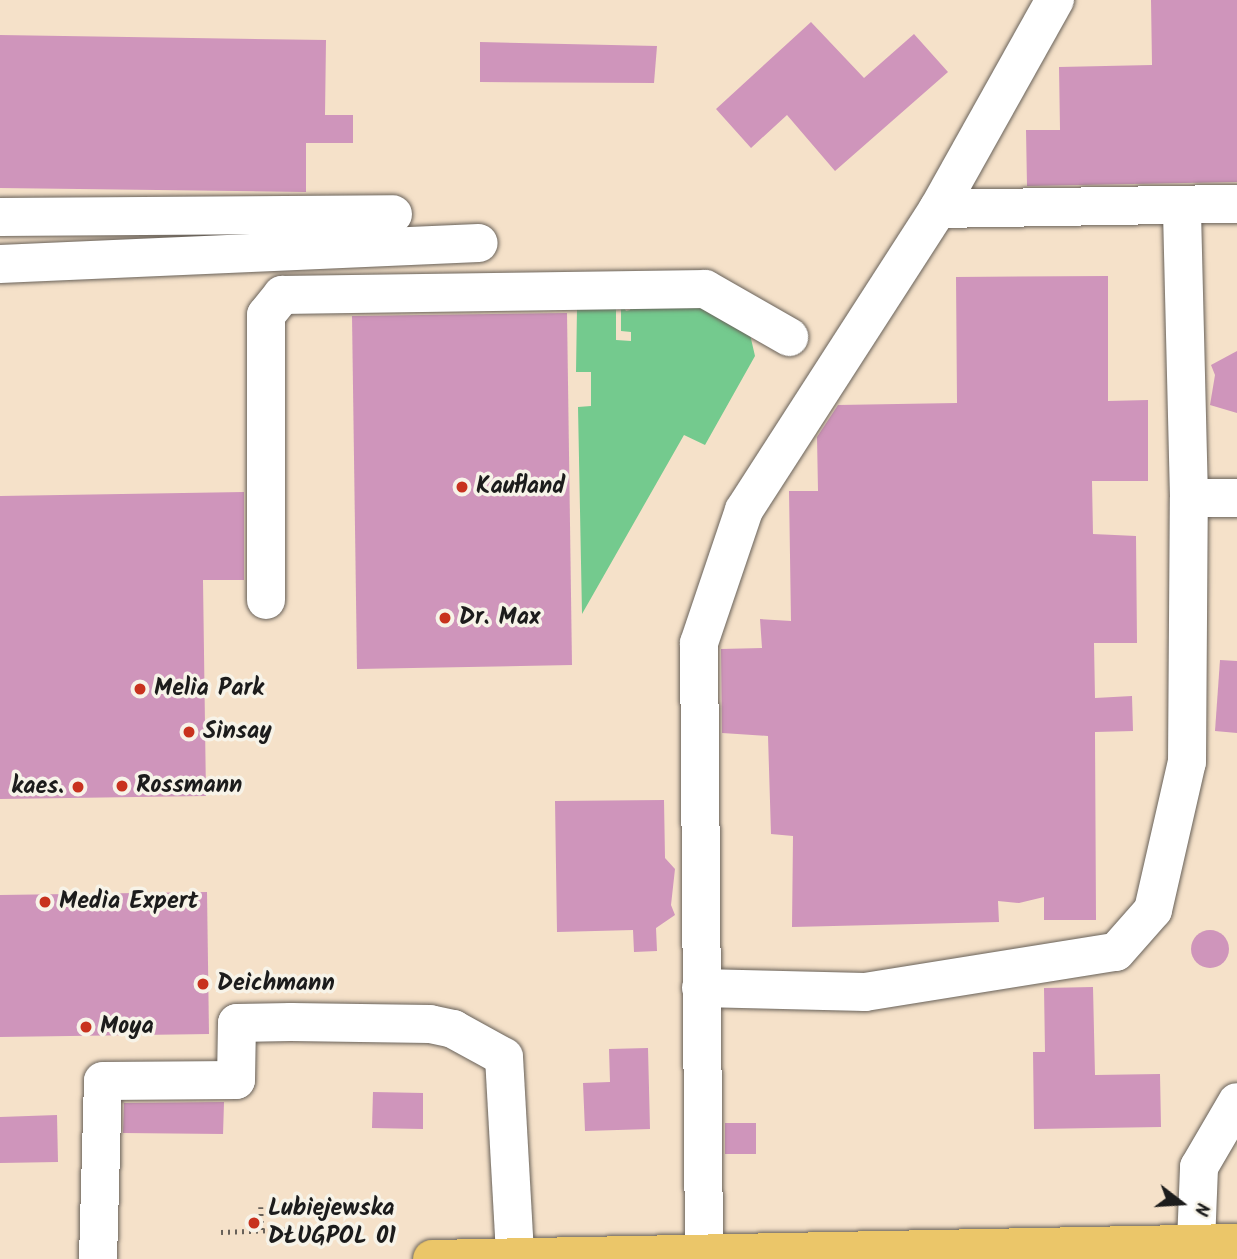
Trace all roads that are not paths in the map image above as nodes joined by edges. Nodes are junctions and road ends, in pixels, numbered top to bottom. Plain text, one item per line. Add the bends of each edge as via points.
1 (1055, 0) edge
2 (1237, 204) edge
3 (1182, 205) junction
4 (938, 209) junction
5 (393, 214) dead end
6 (0, 217) edge
7 (479, 243) dead end
8 (0, 264) edge
9 (789, 337) dead end
10 (1189, 498) junction
11 (1237, 498) edge
12 (266, 600) dead end
13 (701, 988) junction
14 (1237, 1102) edge
15 (1196, 1243) junction
16 (1237, 1243) edge
17 (704, 1251) junction
18 (515, 1254) junction
19 (98, 1259) edge
20 (432, 1259) edge

1 - 4 lane
2 - 3 lane
3 - 4 lane
3 - 10 lane
4 - 13 lane via 744,510 699,643
5 - 6 lane
7 - 8 lane
9 - 12 lane via 705,289 282,296 266,315
10 - 11 lane
10 - 13 lane via 1188,762 1153,910 1116,952 865,992
13 - 17 lane
14 - 15 lane via 1199,1167
15 - 16 main road
15 - 17 main road
17 - 18 main road
18 - 19 lane via 504,1057 453,1029 430,1024 291,1022 237,1023 236,1080 103,1081
18 - 20 main road

